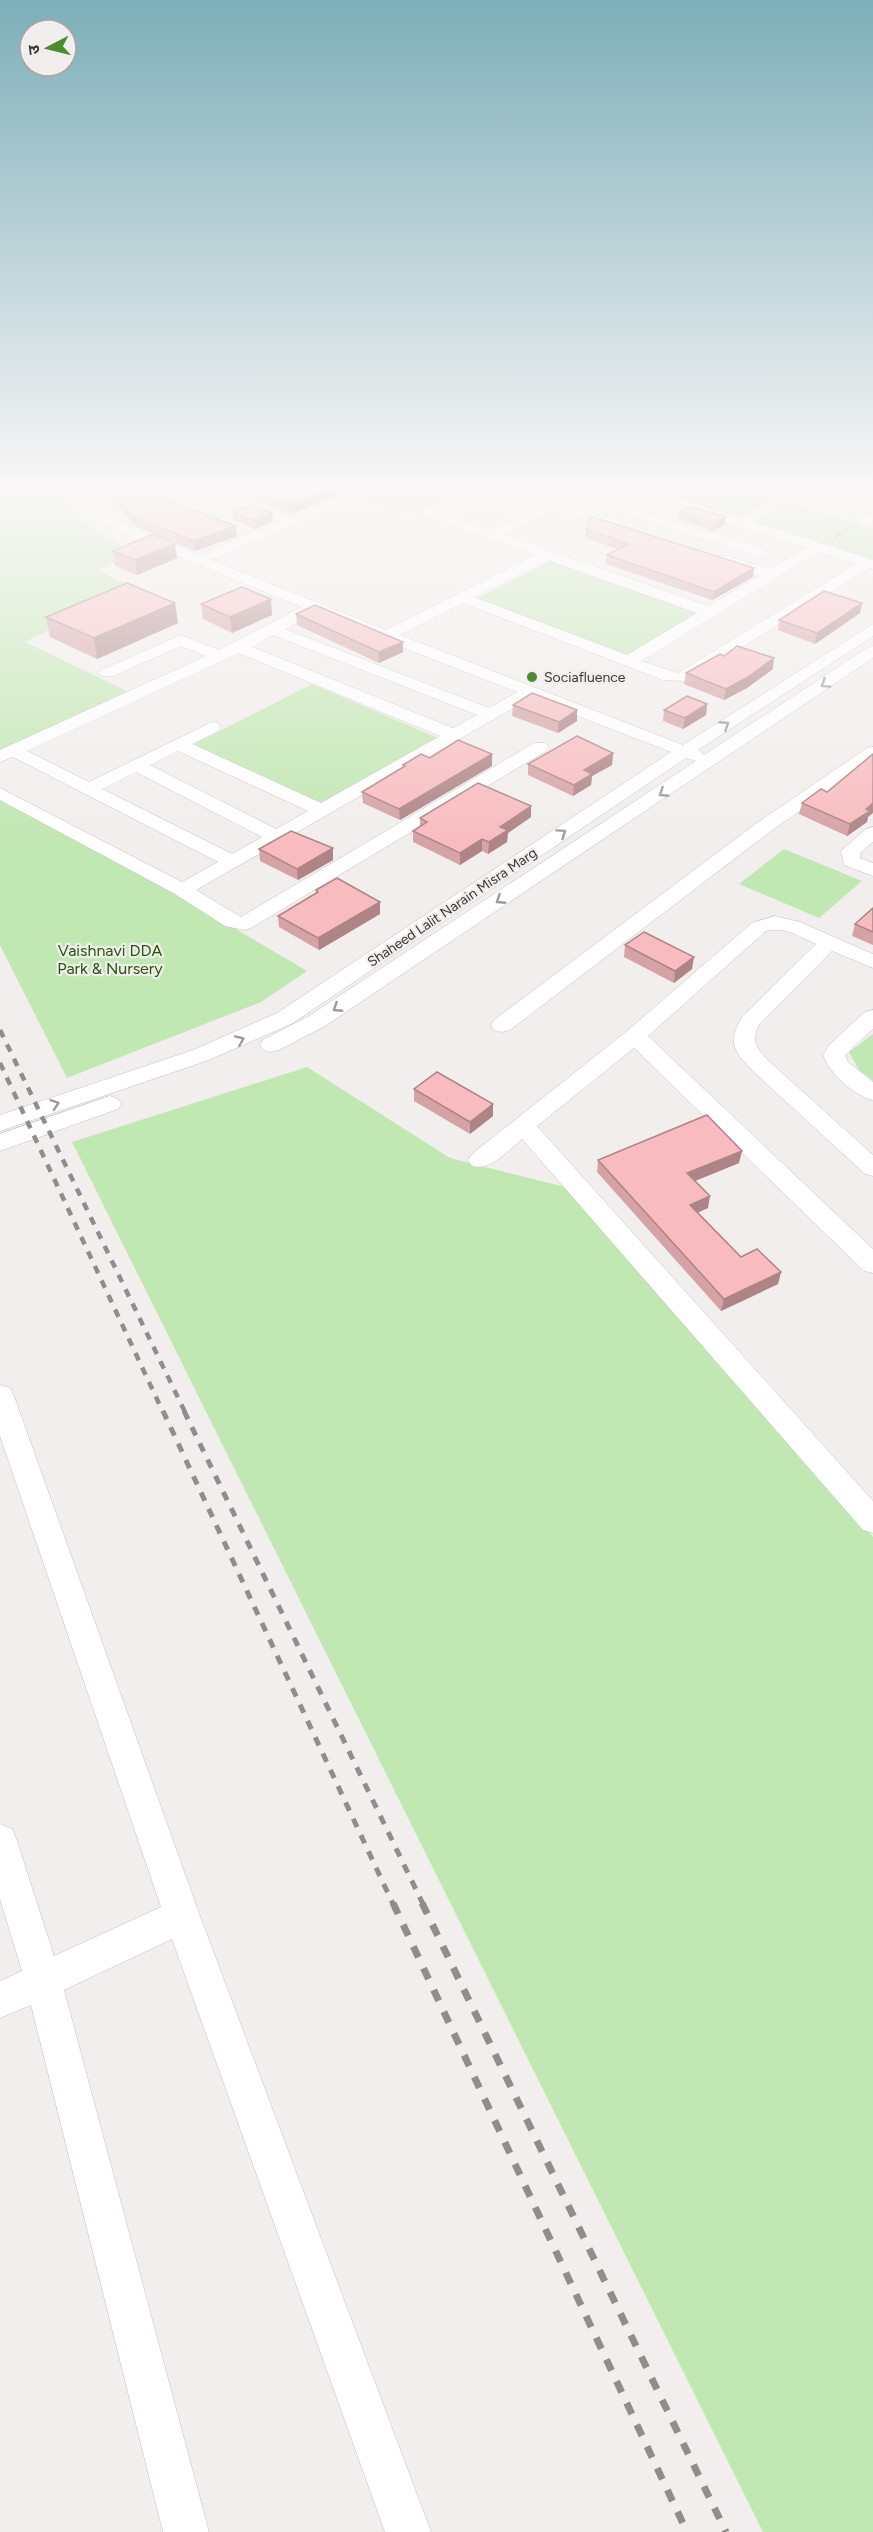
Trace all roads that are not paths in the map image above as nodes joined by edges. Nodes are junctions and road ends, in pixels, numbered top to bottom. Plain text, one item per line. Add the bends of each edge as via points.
1 (314, 607) joint
2 (444, 607) edge
3 (486, 607) edge
4 (696, 607) edge
5 (717, 607) edge
6 (799, 607) edge
7 (709, 612) junction
8 (272, 629) junction
9 (388, 635) junction
10 (238, 647) junction
11 (868, 648) edge
12 (218, 656) junction
13 (629, 661) junction
14 (107, 673) dead end
15 (531, 691) junction
16 (490, 714) junction
17 (212, 727) dead end
18 (454, 735) junction
19 (178, 744) junction
20 (540, 747) dead end
21 (685, 751) junction
22 (873, 752) edge
23 (7, 754) edge
24 (710, 761) junction
25 (136, 765) junction
26 (90, 788) junction
27 (0, 793) edge
28 (323, 811) junction
29 (873, 833) edge
30 (277, 837) junction
31 (233, 862) junction
32 (873, 870) edge
33 (182, 890) junction
34 (829, 942) junction
35 (873, 962) edge
36 (873, 1017) edge
37 (502, 1025) dead end
38 (635, 1036) junction
39 (873, 1093) edge
40 (0, 1123) edge
41 (524, 1126) junction
42 (0, 1143) edge
43 (480, 1160) dead end
44 (873, 1168) edge
45 (873, 1264) edge
46 (0, 1396) edge
47 (873, 1521) edge
48 (0, 1841) edge
49 (182, 1916) junction
50 (43, 1981) junction
51 (0, 2000) edge
52 (186, 2532) edge
53 (408, 2532) edge

1 - 8 street
1 - 9 street
2 - 9 street
3 - 13 street
4 - 7 street
5 - 7 street
6 - 13 street via 686,676 669,677
7 - 13 street
8 - 10 street
8 - 16 street
9 - 15 street
10 - 12 street
10 - 18 street
21 -> 11 street, Shaheed Lalit Narain Misra Marg
11 -> 24 street, Shaheed Lalit Narain Misra Marg
12 - 14 street via 181,640
12 - 23 street
15 - 16 street
15 - 21 street
16 - 18 street
17 - 19 street
18 - 28 street
19 - 25 street
19 - 28 street
20 - 33 street via 244,924 232,921
21 - 24 street
40 -> 21 street, Shaheed Lalit Narain Misra Marg via 201,1055 272,1026
22 - 37 street via 764,827
23 - 26 street
24 -> 42 street, Shaheed Lalit Narain Misra Marg via 317,1021 252,1053
25 - 26 street
25 - 30 street
26 - 31 street
27 - 33 street
28 - 30 street
29 - 32 street via 849,855 851,861
30 - 31 street
31 - 33 street
34 - 35 street
34 - 38 street via 783,923 759,927
34 - 44 street via 751,1021 743,1032 742,1042 764,1069
36 - 39 street via 834,1055 838,1066
38 - 41 street
38 - 45 street
41 - 43 street
41 - 47 street
46 - 49 street
48 - 50 street
49 - 50 street
49 - 53 street
50 - 51 street
50 - 52 street

